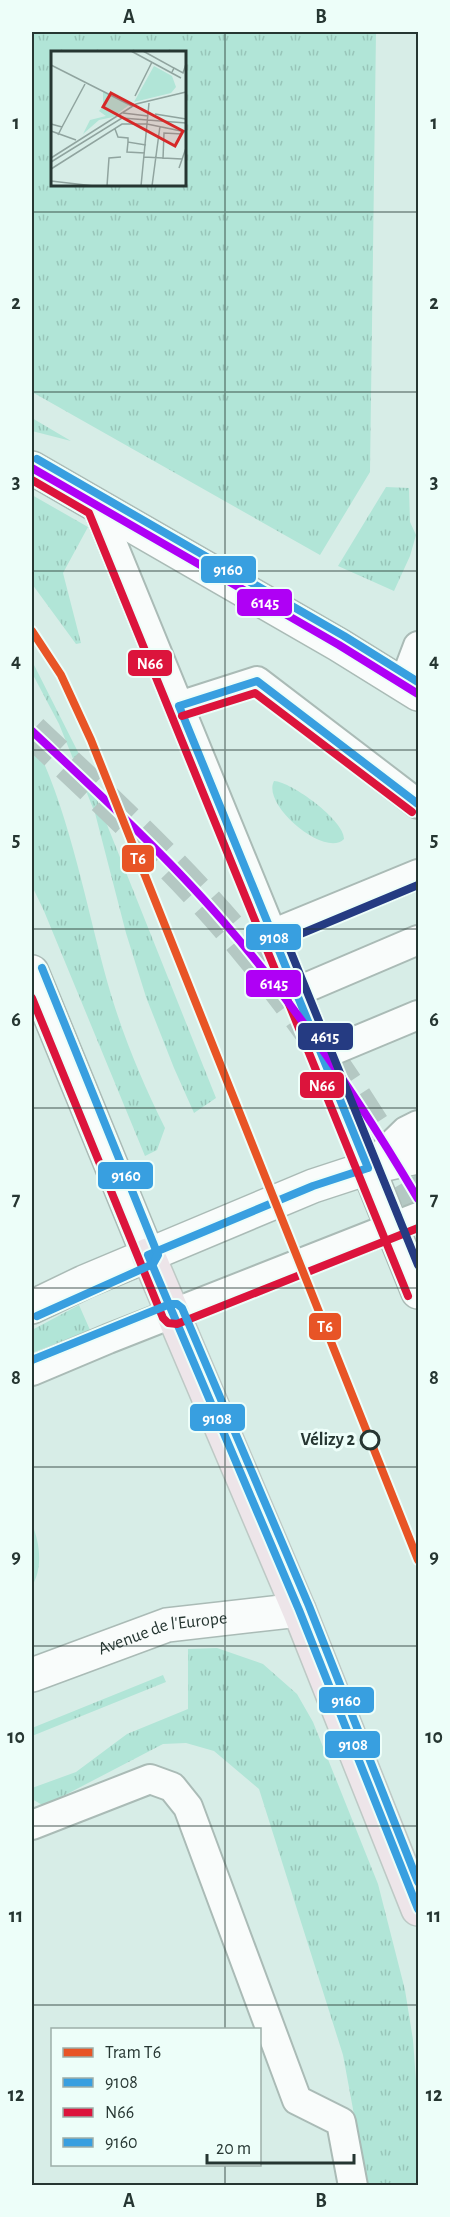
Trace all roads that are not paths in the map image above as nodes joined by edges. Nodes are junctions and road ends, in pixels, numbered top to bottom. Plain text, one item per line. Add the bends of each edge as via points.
1 (32, 468) edge
2 (97, 506) junction
3 (418, 646) edge
4 (411, 688) edge
5 (179, 706) junction
6 (418, 804) edge
7 (418, 874) edge
8 (272, 934) junction
9 (418, 940) edge
10 (32, 972) edge
11 (296, 992) junction
12 (418, 1015) edge
13 (322, 1056) junction
14 (418, 1125) edge
15 (418, 1157) edge
16 (368, 1168) junction
17 (405, 1222) edge
18 (148, 1255) junction
19 (418, 1292) edge
20 (32, 1307) edge
21 (173, 1314) junction
22 (32, 1371) edge
23 (299, 1610) junction
24 (32, 1675) edge
25 (32, 1825) edge
26 (418, 1909) edge
27 (353, 2186) edge

1 - 2 street
2 - 4 street
2 - 5 lane
3 - 4 lane
5 - 6 lane via 257,681
5 - 8 lane
7 - 8 lane
8 - 11 lane
9 - 11 lane
10 - 18 street
11 - 13 lane
12 - 13 lane
13 - 16 lane
14 - 16 lane via 406,1131
15 - 16 street
16 - 17 street
16 - 18 street via 313,1186
17 - 19 street
17 - 21 lane
18 - 20 street
18 - 21 highway
21 - 22 lane
21 - 23 highway
23 - 24 street, Avenue de l'Europe via 167,1625
23 - 26 highway
25 - 27 lane via 150,1779 172,1787 188,1807 297,2100 341,2122

